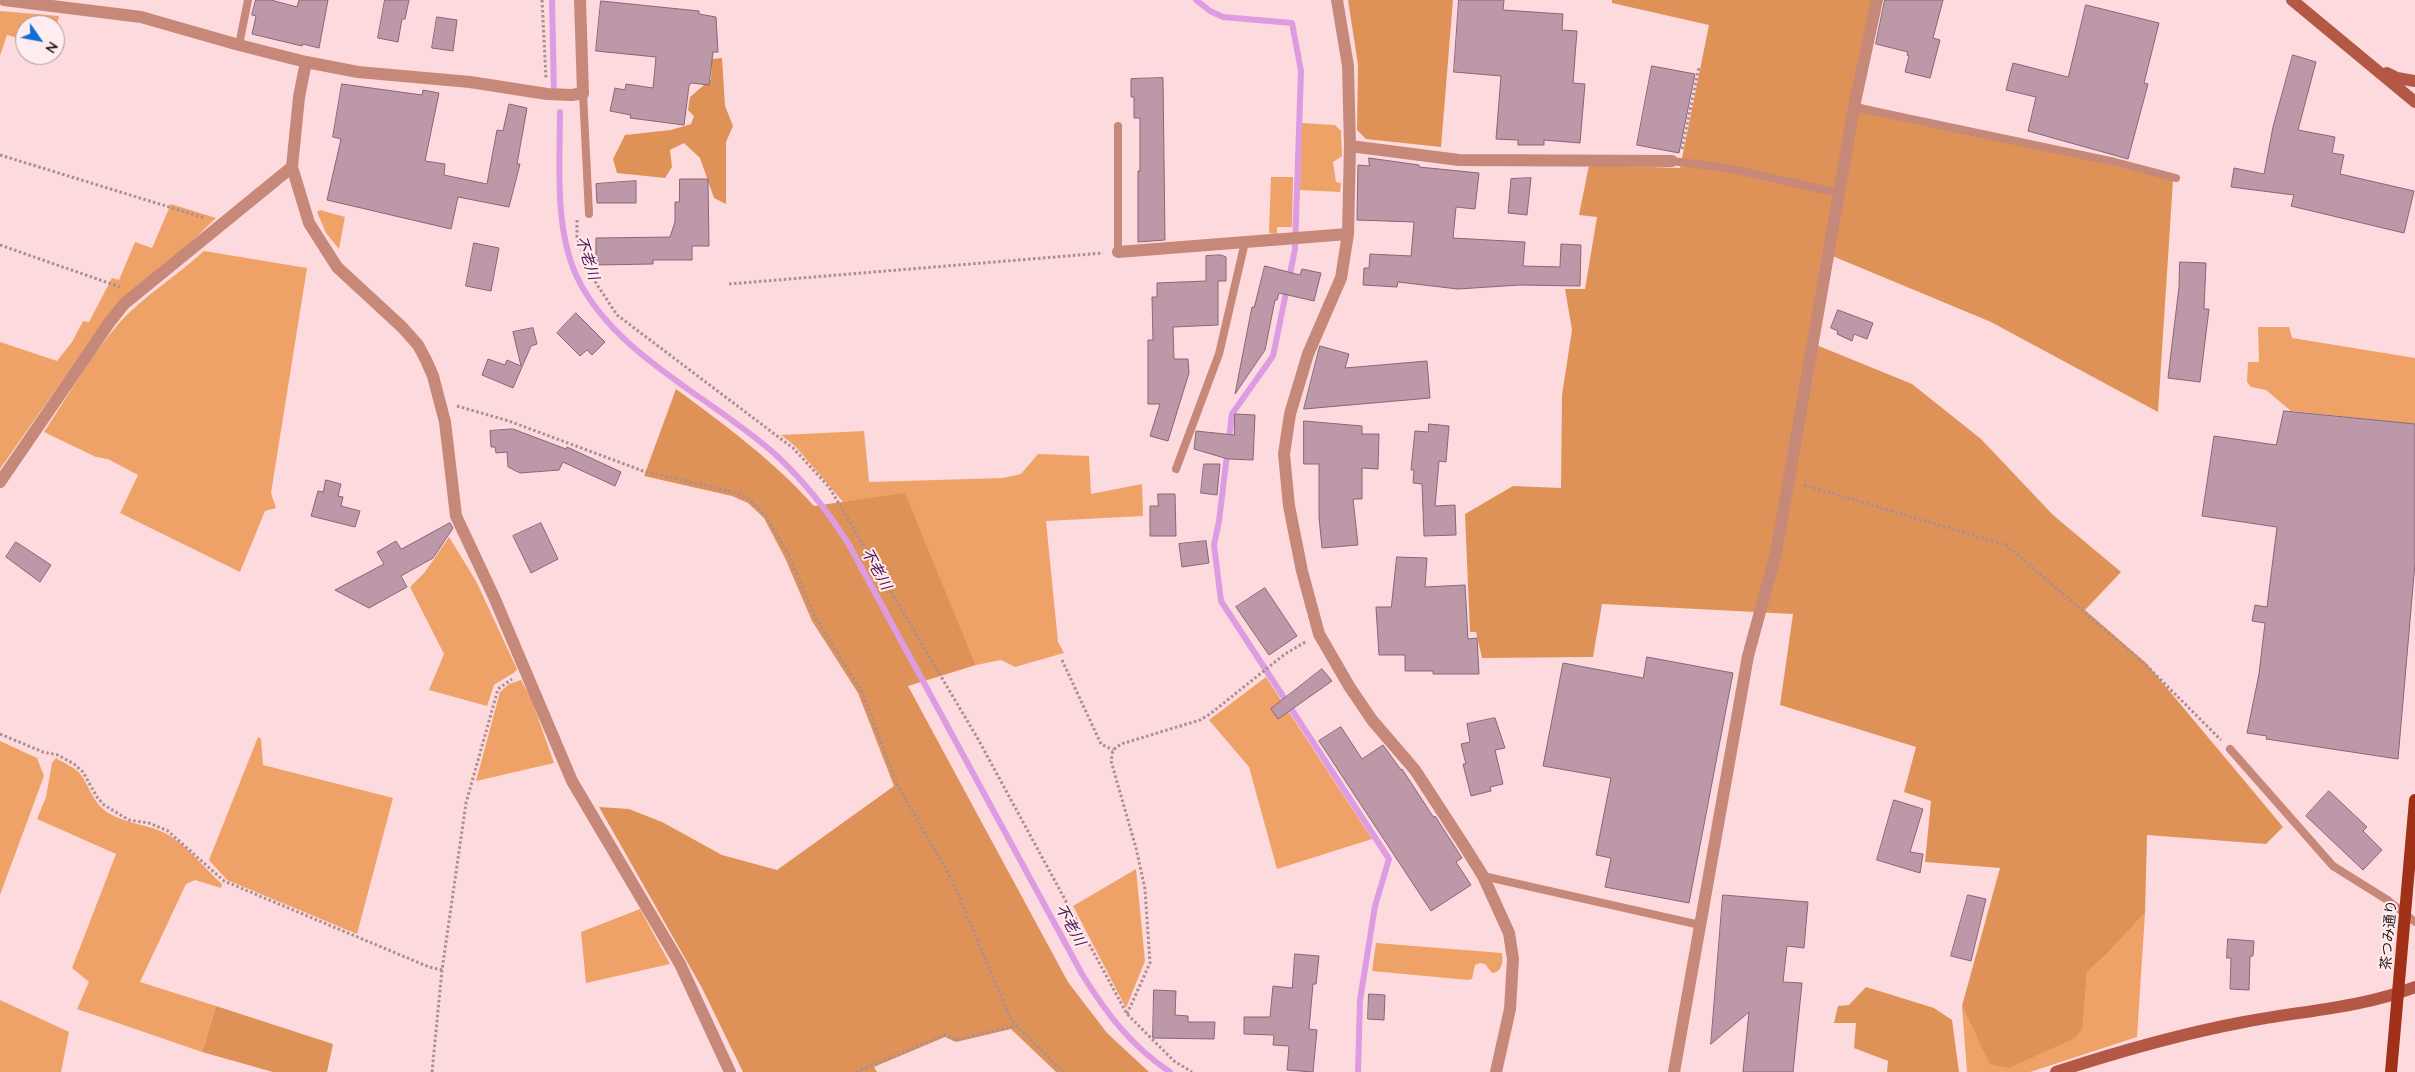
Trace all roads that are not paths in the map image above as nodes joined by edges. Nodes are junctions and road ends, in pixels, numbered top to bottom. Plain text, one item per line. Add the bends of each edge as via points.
1 (4, 0) edge
2 (248, 0) edge
3 (580, 0) edge
4 (1337, 0) edge
5 (1876, 0) edge
6 (2292, 0) edge
7 (239, 45) junction
8 (306, 62) junction
9 (2371, 65) junction
10 (2415, 81) edge
11 (583, 93) junction
12 (2415, 102) edge
13 (1854, 107) junction
14 (1118, 126) dead end
15 (1350, 146) junction
16 (1676, 162) joint
17 (292, 167) junction
18 (2176, 178) dead end
19 (1839, 193) junction
20 (589, 214) dead end
21 (1348, 234) junction
22 (1245, 242) junction
23 (1118, 252) joint
24 (1176, 469) dead end
25 (0, 482) edge
26 (2230, 749) road end
27 (2415, 800) edge
28 (1483, 876) junction
29 (2410, 919) edge
30 (1700, 925) junction
31 (2415, 987) edge
32 (2399, 993) junction
33 (730, 1072) edge
34 (1496, 1072) edge
35 (1674, 1072) edge
36 (2056, 1072) edge
37 (2391, 1072) edge

1 - 7 street via 141,17
2 - 7 lane
3 - 11 street
4 - 15 street via 1348,66
5 - 13 street
6 - 9 street
7 - 8 street
8 - 11 street via 358,72 470,82 547,94
8 - 17 street
9 - 10 street via 2397,78
9 - 12 street
11 - 20 lane
13 - 18 lane via 2088,156
13 - 19 street
14 - 23 lane
15 - 16 street via 1459,160
15 - 21 street
16 - 19 lane via 1727,168
17 - 25 street via 124,304
17 - 33 street via 309,223 322,247 337,267 418,345 433,376 445,422 456,516 572,781 680,964
19 - 30 street via 1776,553 1748,656
21 - 22 street
21 - 28 street via 1341,278 1308,354 1290,414 1284,454 1289,506 1302,572 1319,634 1354,693 1372,720 1415,770
22 - 23 street
22 - 24 lane via 1219,354
26 - 29 lane via 2333,866 2389,901
27 - 29 main road, 茶つみ通り
28 - 30 lane
28 - 34 street via 1509,933 1513,959 1510,1009
29 - 32 main road, 茶つみ通り
30 - 35 street
31 - 32 street
32 - 36 street via 2243,1022 2120,1051
32 - 37 main road, 茶つみ通り

